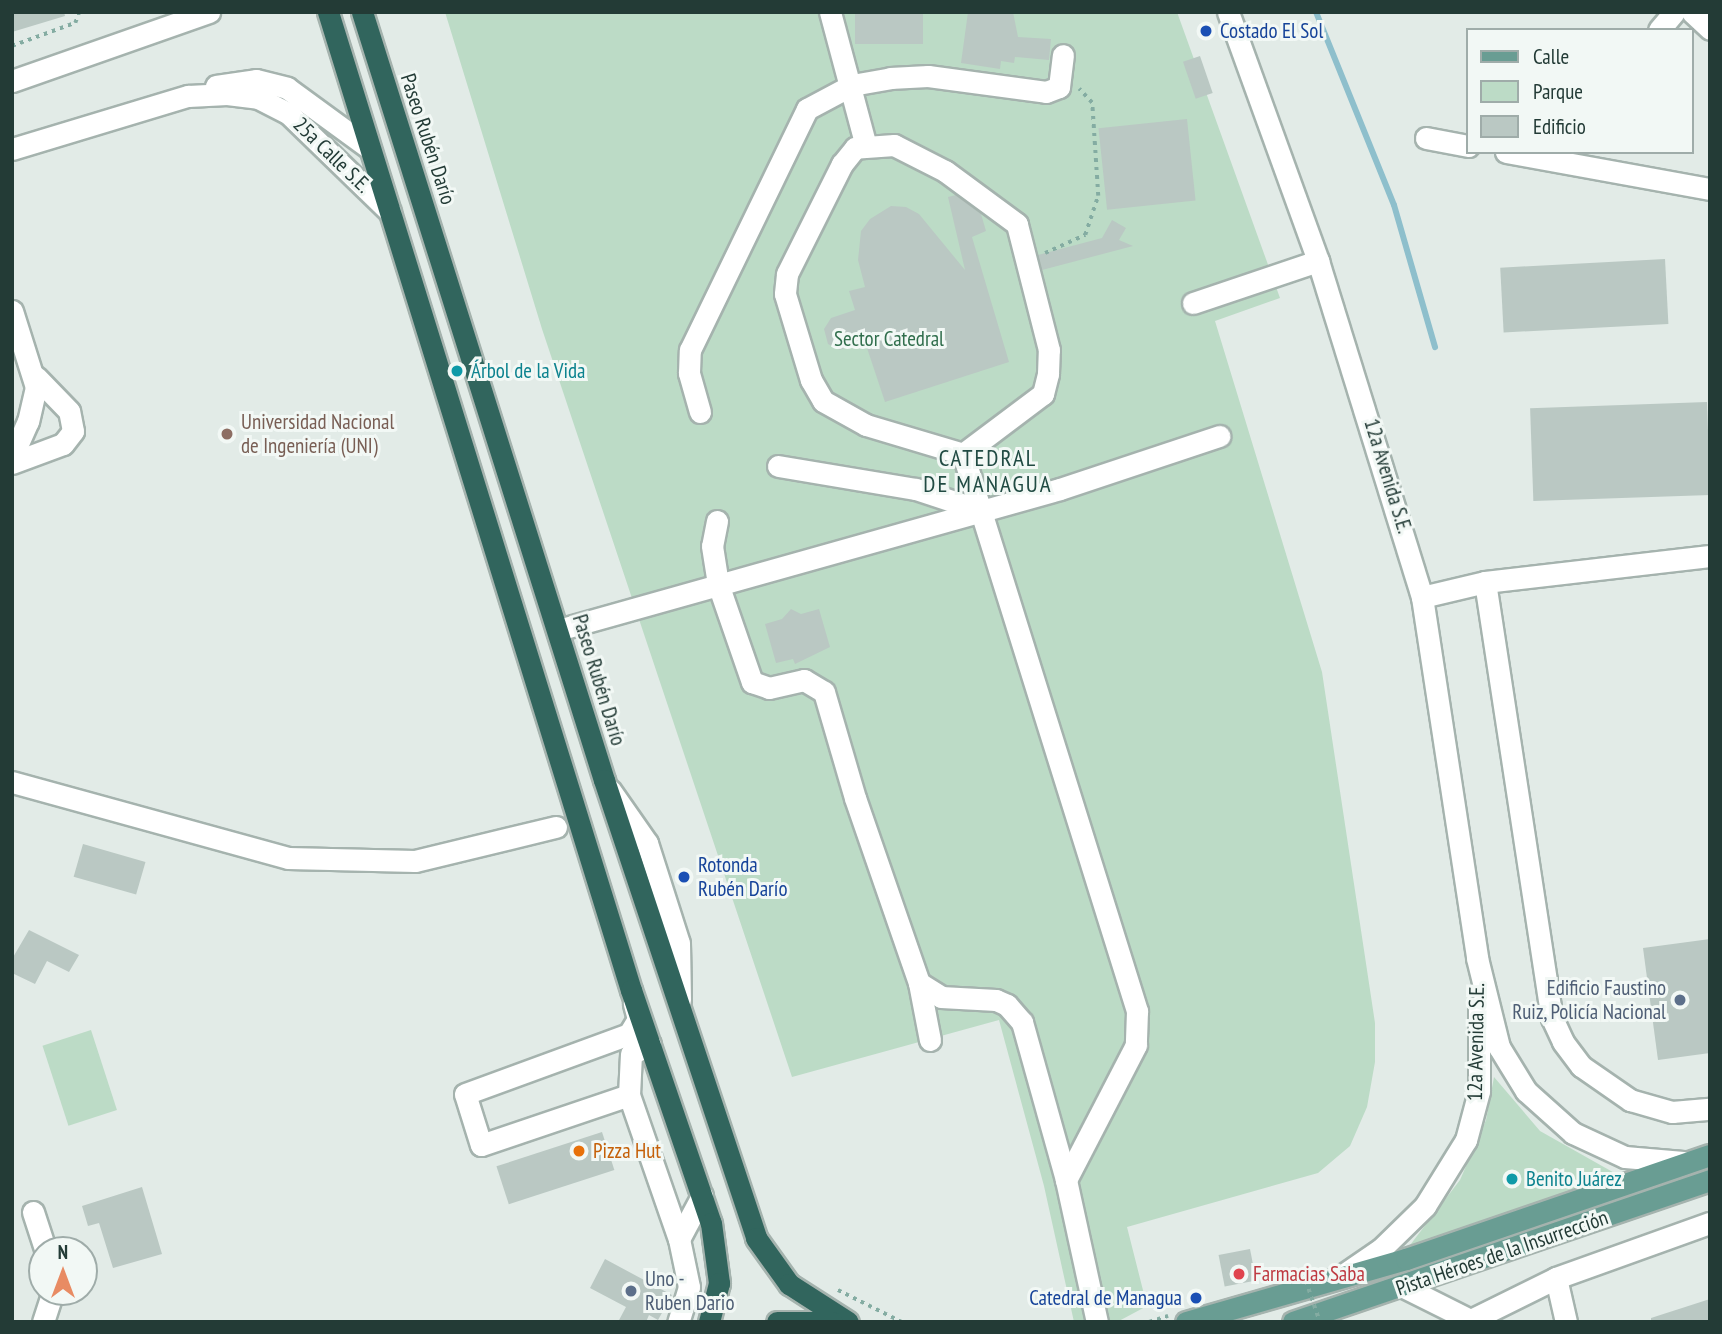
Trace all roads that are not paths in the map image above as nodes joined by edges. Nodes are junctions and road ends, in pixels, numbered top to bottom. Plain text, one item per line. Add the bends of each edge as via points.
1 (209, 12) edge
2 (328, 12) edge
3 (362, 12) edge
4 (830, 12) edge
5 (1228, 12) edge
6 (1674, 12) edge
7 (1692, 12) edge
8 (1662, 28) edge
9 (1710, 29) edge
10 (1063, 66) road end
11 (13, 80) edge
12 (852, 85) junction
13 (188, 96) junction
14 (1426, 138) dead end
15 (368, 146) junction
16 (866, 146) junction
17 (1466, 146) edge
18 (12, 149) edge
19 (1529, 154) edge
20 (1552, 156) edge
21 (1710, 189) edge
22 (390, 212) junction
23 (1318, 261) junction
24 (1193, 303) dead end
25 (12, 311) edge
26 (36, 377) junction
27 (69, 411) junction
28 (699, 412) dead end
29 (31, 414) junction
30 (1219, 436) dead end
31 (963, 454) junction
32 (12, 457) edge
33 (12, 463) edge
34 (778, 466) dead end
35 (982, 511) junction
36 (718, 521) dead end
37 (1710, 556) edge
38 (1485, 582) junction
39 (718, 584) junction
40 (1422, 597) junction
41 (558, 630) junction
42 (12, 782) edge
43 (556, 827) dead end
44 (1477, 958) junction
45 (919, 983) junction
46 (631, 990) junction
47 (929, 1040) dead end
48 (650, 1044) junction
49 (629, 1095) junction
50 (1710, 1109) edge
51 (1701, 1158) edge
52 (1066, 1180) junction
53 (1710, 1180) edge
54 (702, 1196) junction
55 (33, 1212) dead end
56 (1710, 1223) edge
57 (41, 1236) edge
58 (679, 1239) junction
59 (1556, 1278) junction
60 (1335, 1279) junction
61 (1404, 1287) junction
62 (1471, 1321) edge
63 (678, 1322) edge
64 (709, 1322) edge
65 (777, 1322) edge
66 (832, 1322) edge
67 (848, 1322) edge
68 (1097, 1322) edge
69 (1186, 1322) edge
70 (1293, 1322) edge
71 (1566, 1322) edge

1 - 11 street
2 - 15 highway
3 - 41 highway, Paseo Rubén Darío
4 - 12 street
5 - 23 street, 12a Avenida S.E.
6 - 8 street
7 - 9 street
10 - 12 street via 1059,87 1046,92 928,76
12 - 16 street
12 - 28 street via 807,110 690,350 689,373
13 - 15 street, 25a Calle S.E. via 222,83 256,80 287,88
13 - 18 street, 25a Calle S.E.
13 - 22 street, 25a Calle S.E. via 258,98 288,113
14 - 17 street
15 - 22 highway
16 - 31 street via 855,148 842,164 786,274 785,294 811,380 823,401 866,425
16 - 31 street via 894,145 972,189 1017,224 1049,350 1043,394
19 - 20 street
20 - 21 street
22 - 46 highway
23 - 24 street
23 - 40 street, 12a Avenida S.E.
25 - 26 street
26 - 27 street
26 - 29 street
27 - 29 street via 58,402 46,402
27 - 33 street via 75,426 68,440
29 - 32 street
30 - 35 street
31 - 35 street
34 - 35 street via 916,489
35 - 39 street
35 - 52 street via 1138,1019 1136,1045
36 - 39 street via 712,546
37 - 38 street
38 - 40 street
38 - 50 street via 1552,1018 1581,1066 1630,1100 1672,1112
39 - 41 street
39 - 45 street via 752,682 769,688 804,680 824,692
40 - 44 street, 12a Avenida S.E.
41 - 67 highway, Paseo Rubén Darío via 680,1016 764,1253 789,1284
42 - 43 street via 288,858 415,861
44 - 51 street, 12a Avenida S.E. via 1499,1047 1515,1078 1551,1116 1625,1157 1663,1164
44 - 60 street, 12a Avenida S.E. via 1479,1091 1466,1140 1425,1206 1381,1249
45 - 47 street
45 - 52 street via 941,997 996,1000 1017,1014
46 - 48 highway
46 - 49 street via 638,1019 629,1034 465,1094 481,1145
48 - 49 street via 631,1054
48 - 54 highway
49 - 58 street
51 - 60 main road, Pista Héroes de la Insurrección
52 - 68 street
53 - 61 main road, Pista Héroes de la Insurrección
54 - 58 street
54 - 64 highway via 719,1265
55 - 57 street
56 - 59 street
58 - 63 street via 689,1287
59 - 62 street
59 - 71 street
60 - 69 main road, Pista Héroes de la Insurrección
61 - 62 street
61 - 70 main road, Pista Héroes de la Insurrección
65 - 66 highway

